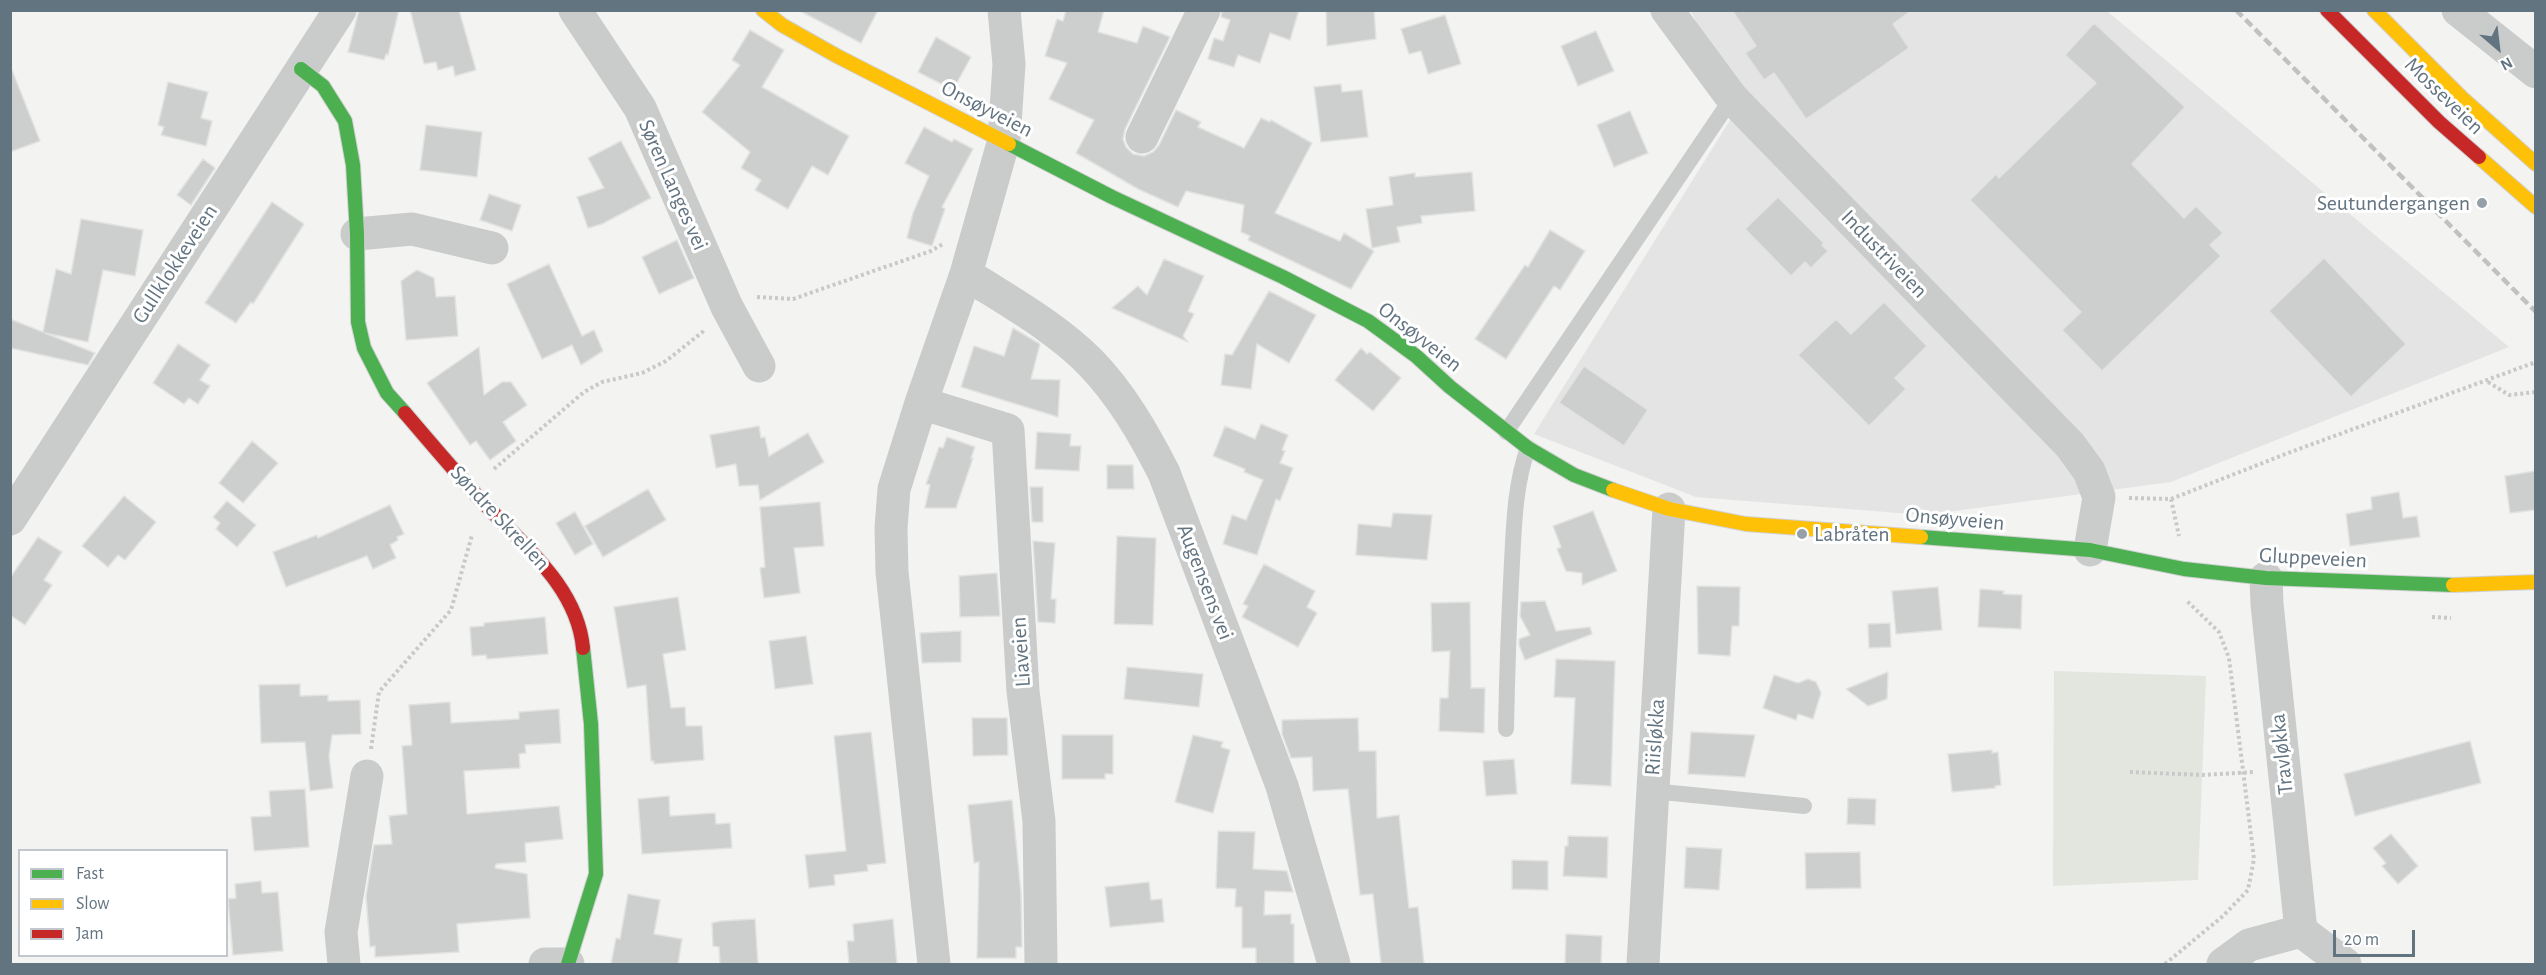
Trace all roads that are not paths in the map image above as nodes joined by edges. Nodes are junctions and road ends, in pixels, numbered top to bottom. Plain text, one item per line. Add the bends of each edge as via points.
1 (340, 10) edge
2 (575, 10) edge
3 (763, 10) edge
4 (1004, 10) edge
5 (1204, 10) edge
6 (1667, 10) edge
7 (2327, 10) edge
8 (2374, 10) edge
9 (2458, 10) edge
10 (301, 69) junction
11 (2535, 72) edge
12 (1731, 98) junction
13 (1142, 136) dead end
14 (1004, 140) junction
15 (2535, 164) edge
16 (2535, 207) edge
17 (357, 234) junction
18 (492, 248) dead end
19 (966, 274) junction
20 (759, 366) dead end
21 (921, 403) junction
22 (1506, 432) junction
23 (1528, 448) junction
24 (1669, 509) junction
25 (10, 519) edge
26 (2090, 550) junction
27 (2266, 578) junction
28 (2535, 582) edge
29 (1506, 729) dead end
30 (367, 776) road end
31 (1652, 792) junction
32 (1804, 806) dead end
33 (2301, 931) junction
34 (344, 964) edge
35 (560, 964) edge
36 (934, 964) edge
37 (1041, 964) edge
38 (1334, 964) edge
39 (1643, 964) edge
40 (2223, 964) edge
41 (2345, 964) edge

1 - 10 street, Gullklokkeveien
2 - 20 street, Søren Langes vei via 640,108 727,307
3 - 14 main road, Onsøyveien via 837,56
4 - 14 street via 1009,64
5 - 13 street
6 - 12 street, Industriveien
7 - 16 main road, Mosseveien via 2439,122
8 - 15 main road, Mosseveien
9 - 11 street
10 - 17 main road, Søndre Skrellen via 323,86 345,121 353,165
10 - 25 street, Gullklokkeveien
12 - 22 lane
12 - 26 street, Industriveien via 2070,445 2090,471 2099,497
14 - 19 street
14 - 22 main road, Onsøyveien via 1368,321
17 - 18 street via 412,229
17 - 35 main road, Søndre Skrellen via 358,322 364,348 387,393 551,572 581,628 591,724 596,874
19 - 21 street
19 - 38 street, Augensens vei via 1057,334 1089,362 1141,428 1164,473 1282,786
21 - 36 street via 894,489 892,572
21 - 37 street, Liaveien via 1008,430 1023,691 1039,821
22 - 23 main road, Onsøyveien
23 - 24 main road, Onsøyveien via 1574,475
23 - 29 lane via 1519,472 1514,523
24 - 26 main road, Onsøyveien via 1752,524
24 - 31 street, Riisløkka
26 - 27 main road, Gluppeveien via 2184,569
27 - 28 main road, Gluppeveien via 2472,586
27 - 33 street, Travløkka
30 - 34 street via 341,932
31 - 32 lane
31 - 39 street, Riisløkka
33 - 40 street via 2249,945
33 - 41 street

